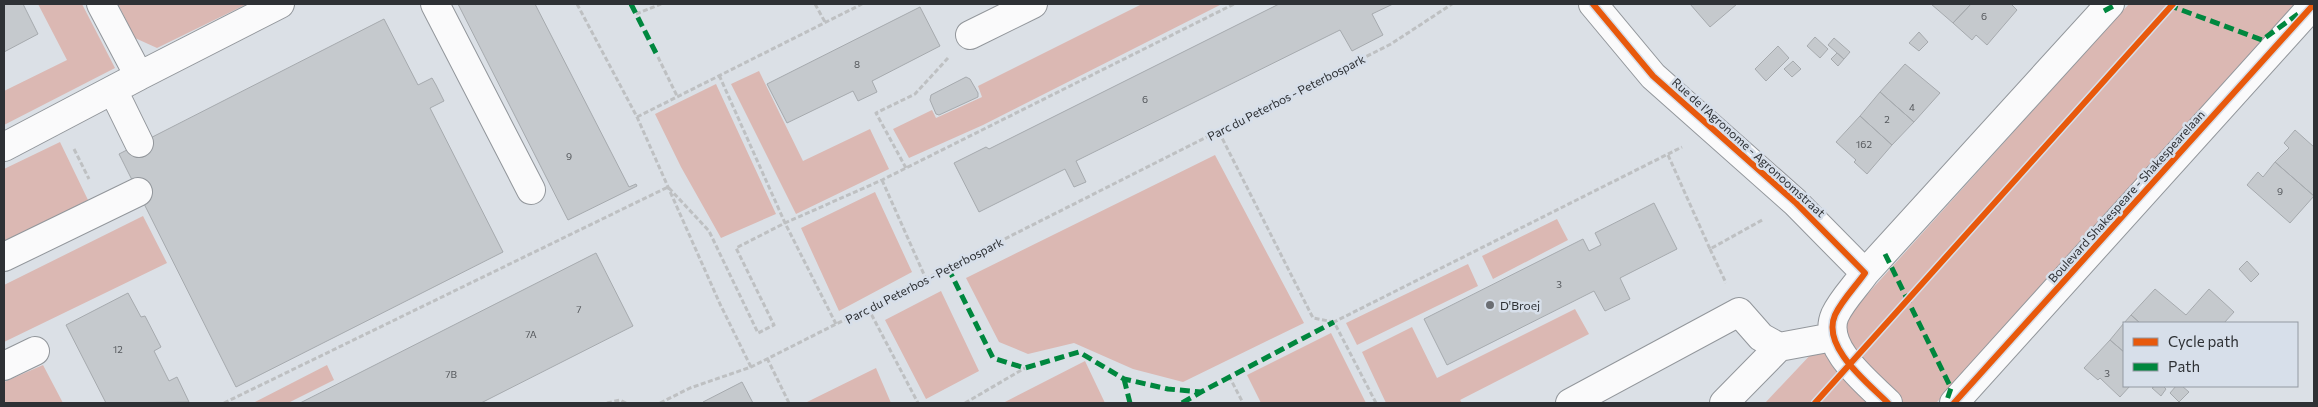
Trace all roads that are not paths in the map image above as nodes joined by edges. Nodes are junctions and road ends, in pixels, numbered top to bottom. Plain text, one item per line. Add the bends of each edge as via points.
1 (102, 4) edge
2 (280, 4) edge
3 (435, 4) edge
4 (1033, 4) edge
5 (1593, 4) edge
6 (2314, 4) edge
7 (2103, 6) edge
8 (970, 35) road end
9 (139, 76) junction
10 (113, 90) junction
11 (139, 143) dead end
12 (4, 147) edge
13 (531, 190) dead end
14 (138, 192) dead end
15 (4, 257) edge
16 (1865, 274) junction
17 (1833, 337) junction
18 (1779, 346) junction
19 (35, 351) dead end
20 (4, 366) edge
21 (1570, 403) edge
22 (1724, 403) edge
23 (1888, 403) edge
24 (1954, 403) edge

1 - 9 street
2 - 9 street
3 - 13 street
4 - 8 street
5 - 16 street, Rue de l'Agronome - Agronoomstraat via 1653,76 1795,202
6 - 24 street, Boulevard Shakespeare - Shakespearelaan
7 - 16 street
9 - 10 street
10 - 11 street
10 - 12 street
14 - 15 street
16 - 17 street via 1835,315
17 - 18 street
17 - 23 street via 1849,365
18 - 21 street via 1761,337 1739,312
18 - 22 street
19 - 20 street

